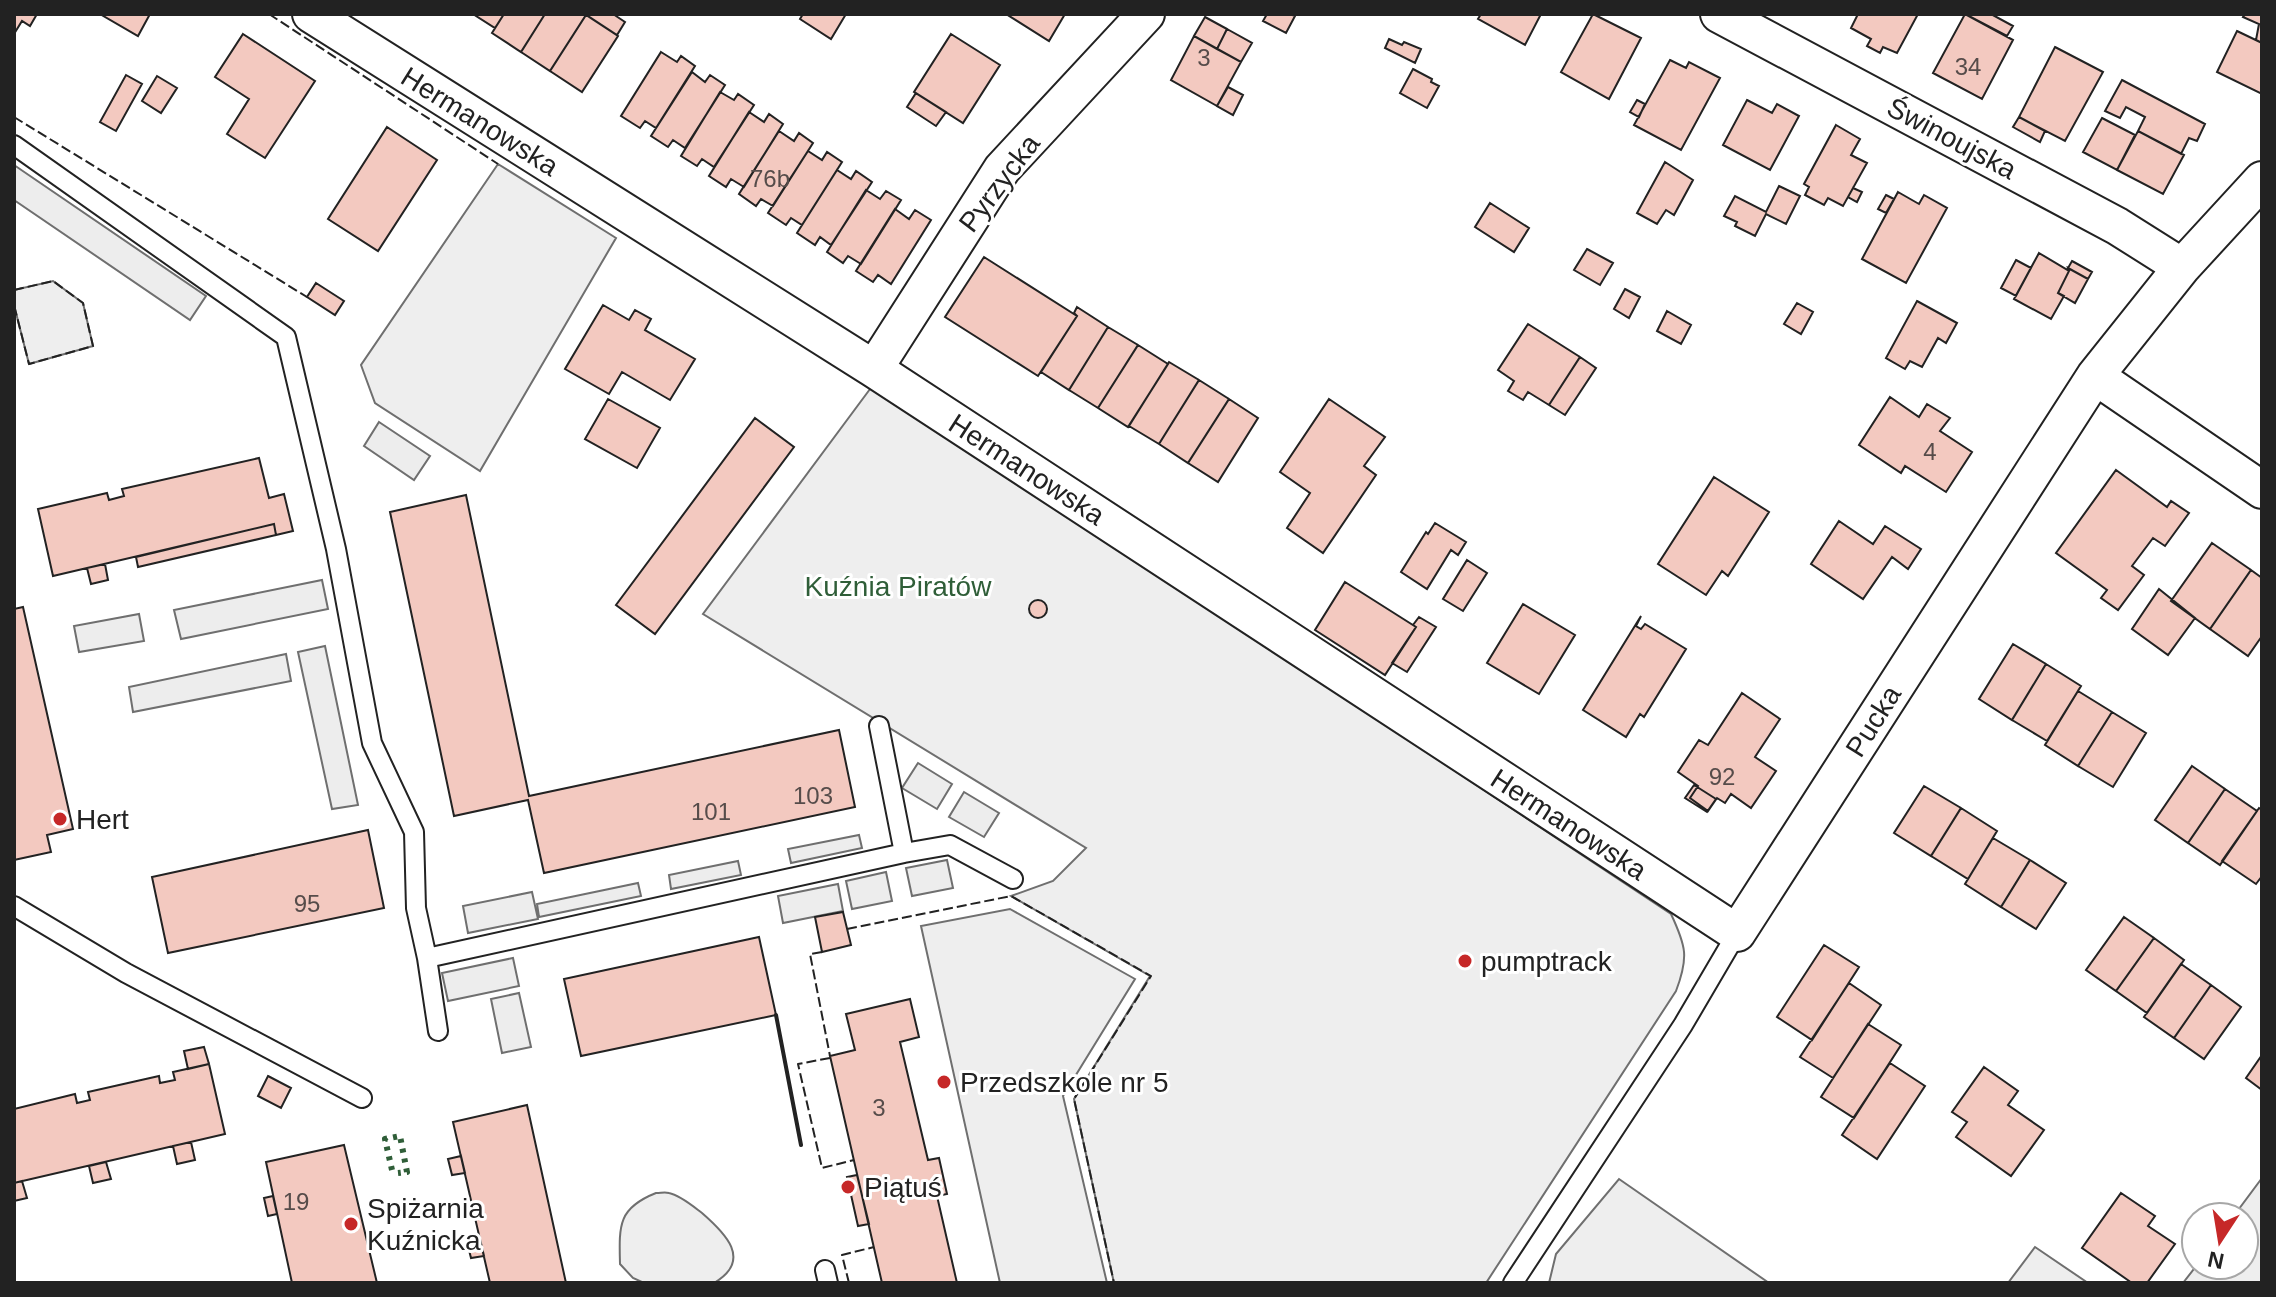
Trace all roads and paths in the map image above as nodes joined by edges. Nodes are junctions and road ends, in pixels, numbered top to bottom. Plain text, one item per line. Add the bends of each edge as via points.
1 (311, 14) edge
2 (1146, 14) edge
3 (1719, 14) edge
4 (14, 145) edge
5 (2262, 180) edge
6 (2182, 267) junction
7 (874, 369) junction
8 (2095, 376) junction
9 (2262, 490) edge
10 (879, 726) dead end
11 (904, 853) junction
12 (1013, 879) dead end
13 (14, 906) edge
14 (1737, 933) junction
15 (427, 958) junction
16 (438, 1031) dead end
17 (362, 1098) dead end
18 (1513, 1283) edge

1 - 7 street, Hermanowska
2 - 7 street, Pyrzycka via 1002,169
3 - 6 street, Świnoujska via 2117,226
4 - 15 lane via 286,337 336,549 372,743 414,832 416,908
5 - 6 street, Pucka
6 - 8 street, Pucka
7 - 14 street, Hermanowska
8 - 9 street
8 - 14 street, Pucka
10 - 11 lane
11 - 12 lane via 950,845
11 - 15 lane
13 - 17 lane via 126,973
14 - 18 lane, Pucka via 1683,1025
15 - 16 lane

